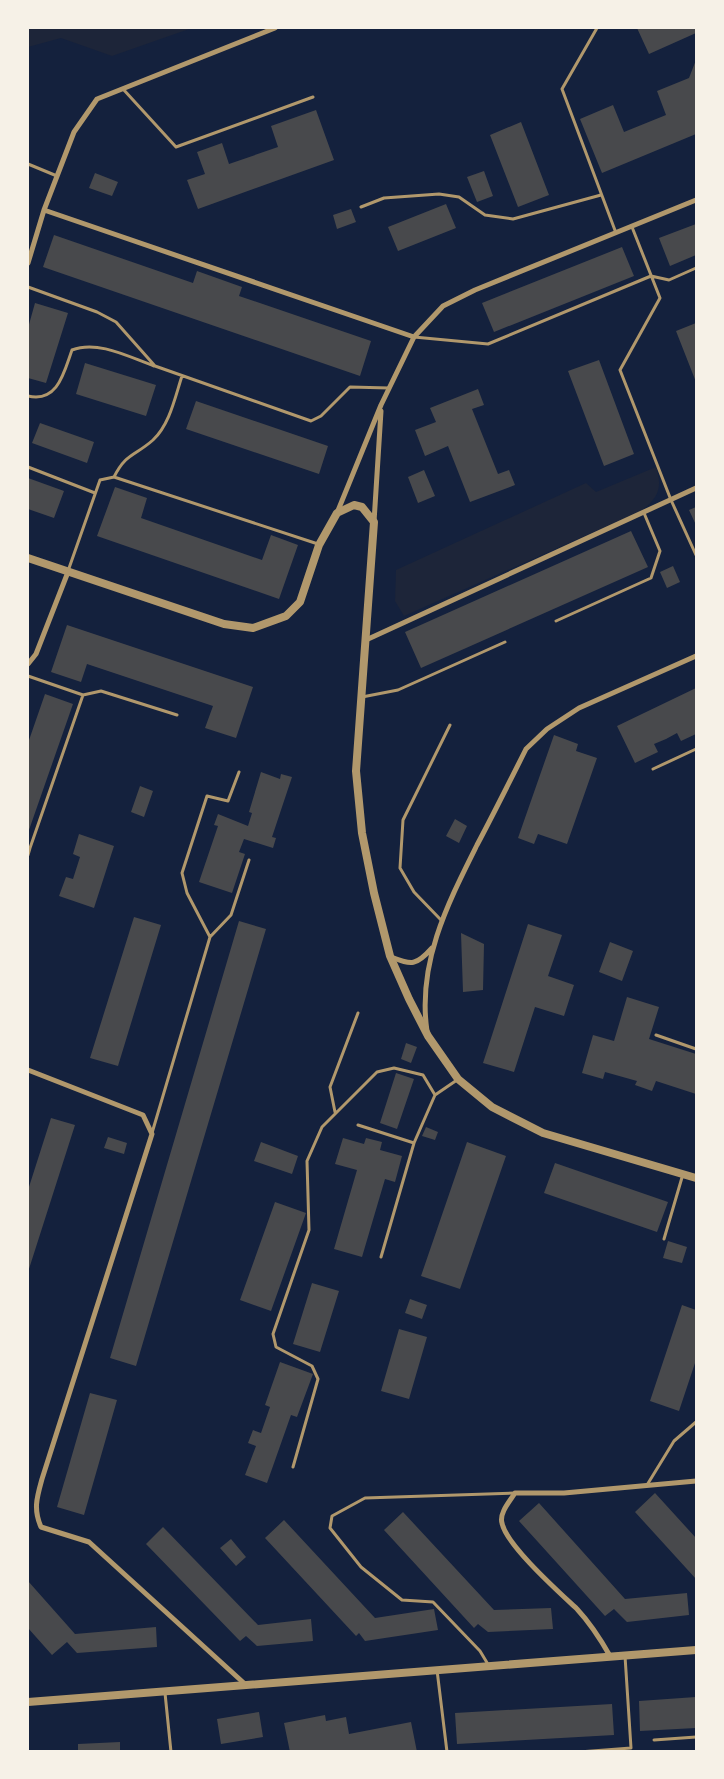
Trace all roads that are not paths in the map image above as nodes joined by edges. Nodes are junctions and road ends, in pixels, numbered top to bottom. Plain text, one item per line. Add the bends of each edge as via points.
1 (275, 28) edge
2 (597, 28) edge
3 (123, 89) junction
4 (313, 97) dead end
5 (28, 164) edge
6 (57, 176) junction
7 (601, 195) junction
8 (696, 200) edge
9 (361, 207) dead end
10 (44, 210) junction
11 (632, 227) junction
12 (616, 233) junction
13 (28, 263) edge
14 (696, 268) edge
15 (651, 276) junction
16 (28, 287) edge
17 (414, 337) junction
18 (154, 366) junction
19 (182, 376) junction
20 (389, 388) junction
21 (28, 396) edge
22 (381, 405) junction
23 (28, 467) edge
24 (114, 476) junction
25 (696, 488) edge
26 (95, 493) junction
27 (671, 500) junction
28 (644, 513) junction
29 (337, 514) junction
30 (374, 522) junction
31 (319, 545) junction
32 (696, 555) edge
33 (28, 558) edge
34 (68, 572) junction
35 (556, 621) dead end
36 (366, 640) junction
37 (505, 642) dead end
38 (696, 656) edge
39 (28, 664) edge
40 (28, 676) edge
41 (82, 695) junction
42 (361, 697) junction
43 (177, 715) dead end
44 (450, 726) dead end
45 (696, 749) edge
46 (653, 769) dead end
47 (239, 772) dead end
48 (29, 848) edge
49 (28, 854) edge
50 (249, 860) dead end
51 (441, 920) junction
52 (210, 937) junction
53 (432, 948) junction
54 (390, 956) junction
55 (358, 1014) dead end
56 (656, 1035) dead end
57 (428, 1036) junction
58 (696, 1049) edge
59 (28, 1070) edge
60 (458, 1079) junction
61 (434, 1095) junction
62 (335, 1113) junction
63 (358, 1125) dead end
64 (152, 1134) junction
65 (414, 1143) junction
66 (684, 1174) junction
67 (696, 1178) edge
68 (664, 1239) dead end
69 (381, 1257) dead end
70 (696, 1422) edge
71 (293, 1467) dead end
72 (696, 1481) edge
73 (647, 1486) junction
74 (515, 1493) junction
75 (696, 1650) edge
76 (625, 1655) junction
77 (610, 1656) junction
78 (490, 1666) junction
79 (436, 1669) junction
80 (248, 1687) junction
81 (165, 1693) junction
82 (28, 1702) edge
83 (696, 1737) edge
84 (654, 1740) dead end
85 (172, 1752) edge
86 (447, 1752) edge
87 (579, 1752) edge

1 - 3 street
2 - 7 lane via 562,90
3 - 4 lane via 176,147
3 - 6 street via 97,99 74,132
5 - 6 lane
6 - 10 street
7 - 9 lane via 513,219 485,215 458,197 439,194 384,198
7 - 12 lane
8 - 11 street
10 - 13 street
10 - 17 street
11 - 12 street
11 - 15 lane
12 - 17 street via 443,306
14 - 15 lane via 669,280
15 - 17 lane via 488,344
15 - 27 lane via 660,298 620,370
16 - 18 lane via 116,322
17 - 20 street
18 - 19 lane
18 - 21 lane via 98,347 83,346 72,350 60,385 50,394
19 - 20 lane via 310,421 322,416 350,387
19 - 24 lane via 166,422 154,439 122,461
20 - 22 street
22 - 29 street
22 - 30 street
23 - 26 lane
24 - 26 lane via 100,480
24 - 31 lane
25 - 27 street
26 - 34 lane
27 - 28 street
27 - 32 lane
28 - 35 lane via 660,551 651,578
28 - 36 street
29 - 30 street via 354,505 362,507
29 - 31 street
30 - 36 street
31 - 34 street via 300,602 286,616 252,628 224,624
33 - 34 street
34 - 39 street via 36,654
36 - 42 street
37 - 42 lane via 398,690
38 - 51 street via 579,708 547,729 526,749
40 - 41 lane
41 - 43 lane via 101,691
41 - 48 lane
42 - 54 street via 356,771 362,833
44 - 51 lane via 403,820 400,868 414,892
45 - 46 lane
47 - 52 lane via 228,801 207,796 182,873 187,893
48 - 49 lane
50 - 52 lane via 232,915
51 - 53 street
52 - 64 lane
53 - 54 street via 421,961 409,964
53 - 57 street via 426,985
54 - 57 street
55 - 62 lane via 330,1087
56 - 58 lane
57 - 60 street
59 - 64 street via 143,1115
60 - 61 lane
60 - 66 street via 492,1107 543,1133
61 - 62 lane via 423,1075 394,1068 377,1072
61 - 65 lane
62 - 71 lane via 322,1127 308,1161 309,1230 274,1334 276,1347 312,1366 318,1379
63 - 65 lane
64 - 80 street via 42,1479 35,1514 41,1527 89,1542
65 - 69 lane
66 - 67 street
66 - 68 lane
70 - 73 lane via 674,1441
72 - 73 street
73 - 74 street via 564,1493
74 - 77 street via 501,1517 508,1536 578,1611
74 - 78 lane via 365,1498 332,1516 330,1528 361,1567 402,1600 433,1602 480,1651
75 - 76 street
76 - 77 street
76 - 87 lane via 631,1748
77 - 78 street
78 - 79 street
79 - 80 street
79 - 86 lane
80 - 81 street
81 - 82 street
81 - 85 lane
83 - 84 lane

